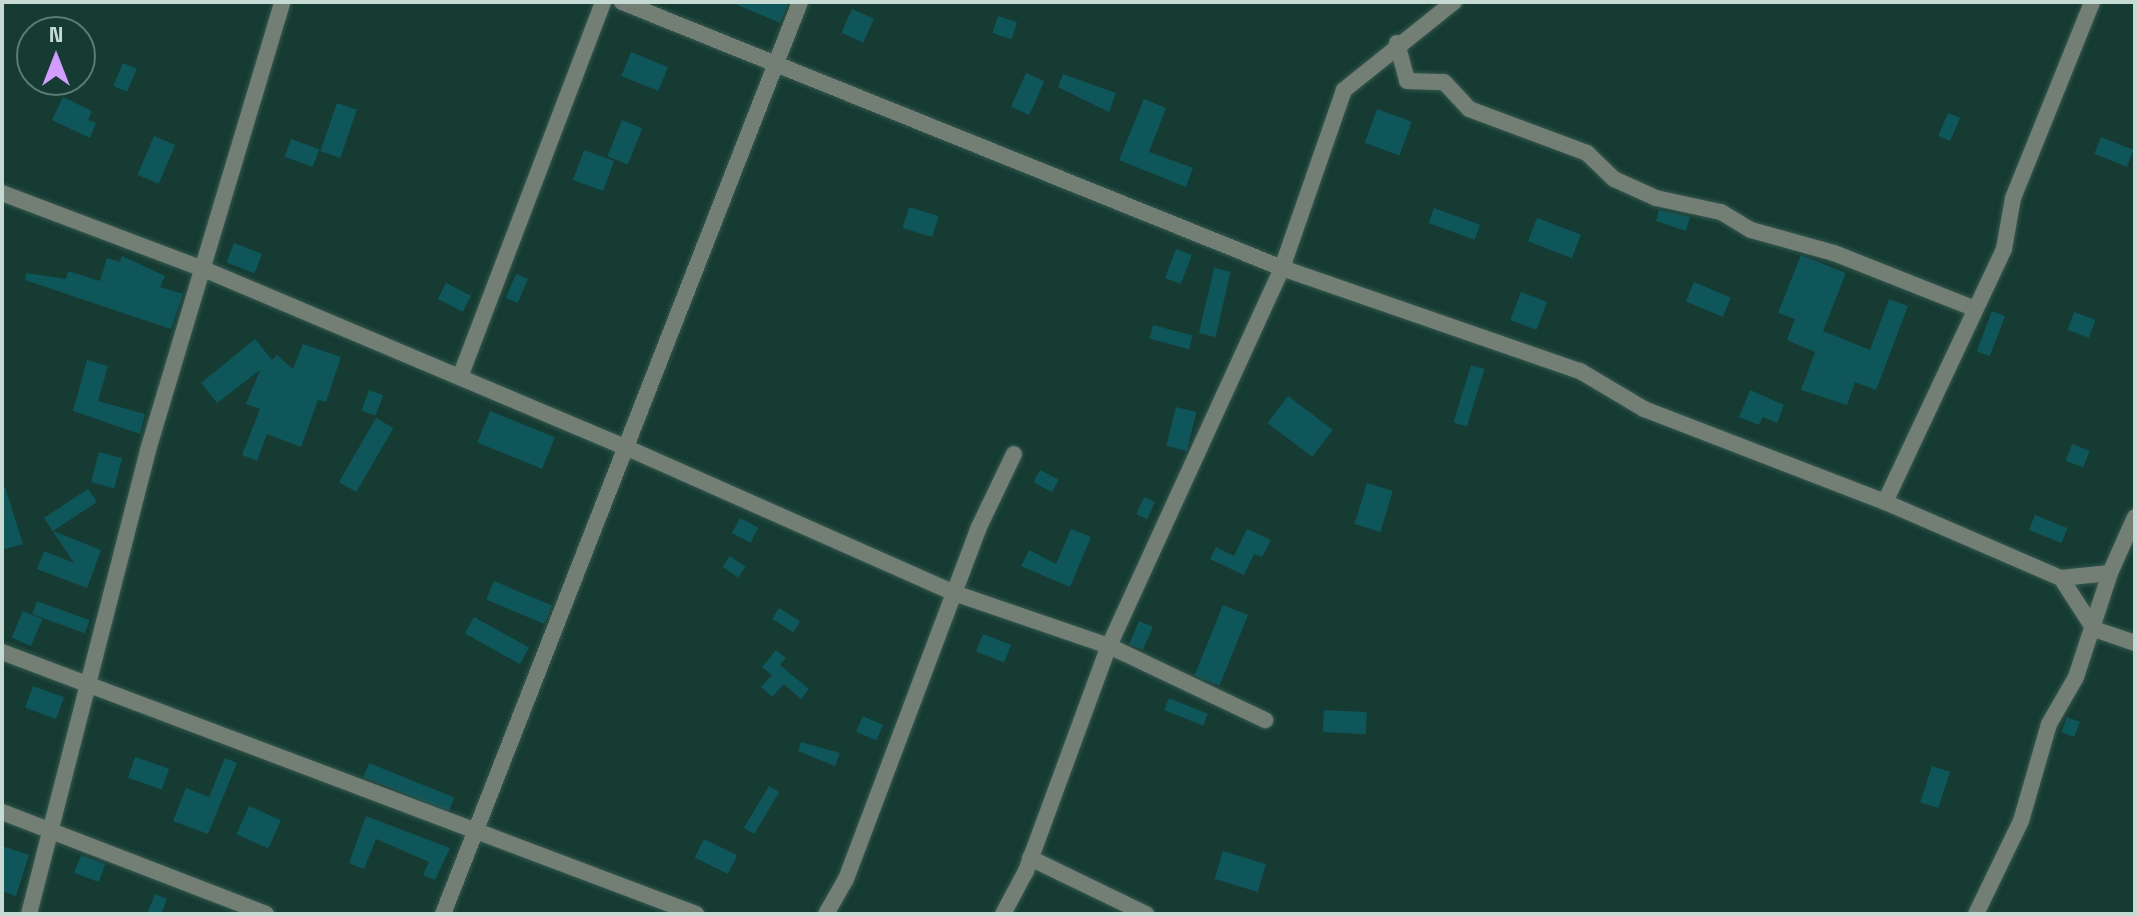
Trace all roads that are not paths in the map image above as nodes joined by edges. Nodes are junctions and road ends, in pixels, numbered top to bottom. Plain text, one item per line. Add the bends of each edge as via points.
1 (282, 2) edge
2 (603, 2) edge
3 (622, 2) edge
4 (800, 2) edge
5 (1454, 2) edge
6 (2092, 2) edge
7 (1397, 43) junction
8 (776, 63) junction
9 (2, 193) edge
10 (201, 268) junction
11 (1282, 268) junction
12 (1973, 308) junction
13 (460, 377) junction
14 (625, 447) junction
15 (1014, 454) dead end
16 (1885, 502) junction
17 (2135, 517) edge
18 (2110, 573) junction
19 (2061, 578) junction
20 (954, 593) junction
21 (2094, 629) junction
22 (2135, 643) edge
23 (1109, 646) junction
24 (2, 652) edge
25 (85, 685) junction
26 (1265, 720) dead end
27 (2, 812) edge
28 (476, 829) junction
29 (54, 831) junction
30 (1030, 858) junction
31 (29, 914) edge
32 (266, 914) edge
33 (443, 914) edge
34 (696, 914) edge
35 (826, 914) edge
36 (1003, 914) edge
37 (1146, 914) edge
38 (1976, 914) edge

1 - 10 street
2 - 13 street
3 - 8 street
4 - 8 street
5 - 7 street
6 - 12 street via 2013,198 2004,249
7 - 11 street via 1344,90
7 - 12 street via 1407,81 1444,82 1469,109 1587,153 1614,179 1656,198 1721,212 1751,230 1834,253
8 - 11 street
8 - 14 street
9 - 10 street
10 - 13 street
10 - 25 street
11 - 16 street via 1580,371 1644,409
11 - 23 street
12 - 16 street
13 - 14 street
14 - 20 street
14 - 28 street
15 - 20 street
16 - 19 street
17 - 18 street
18 - 19 street
18 - 21 street
19 - 21 street
20 - 23 street
20 - 35 street via 846,879
21 - 22 street
21 - 38 street via 2076,677 2049,724 2021,821
23 - 26 street
23 - 30 street
24 - 25 street
25 - 28 street
25 - 29 street
27 - 29 street
28 - 33 street
28 - 34 street
29 - 31 street
29 - 32 street
30 - 36 street
30 - 37 street

